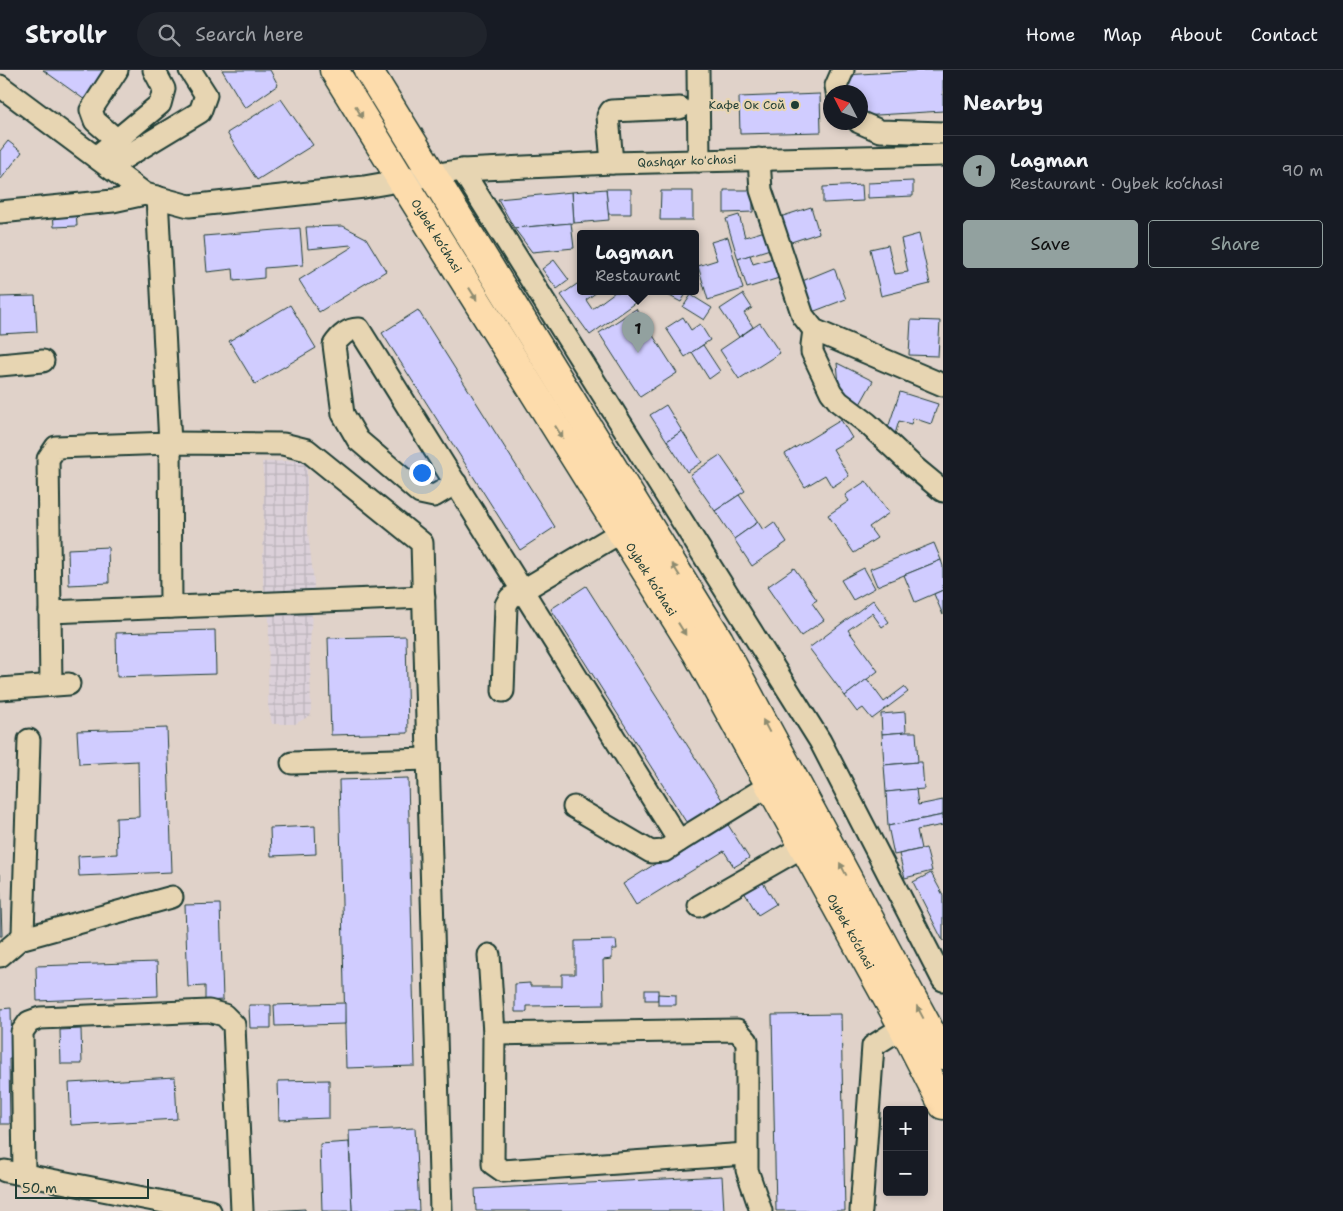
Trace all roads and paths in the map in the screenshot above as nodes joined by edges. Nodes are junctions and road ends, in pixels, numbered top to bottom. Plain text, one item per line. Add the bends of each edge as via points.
1 (117, 70) edge
2 (154, 70) edge
3 (190, 70) edge
4 (334, 70) edge
5 (368, 70) edge
6 (698, 70) edge
7 (843, 70) edge
8 (836, 85) edge
9 (0, 86) edge
10 (680, 108) dead end
11 (868, 126) edge
12 (943, 133) edge
13 (117, 140) junction
14 (943, 155) edge
15 (759, 159) junction
16 (699, 161) junction
17 (102, 162) junction
18 (612, 163) junction
19 (462, 170) junction
20 (432, 175) junction
21 (402, 181) junction
22 (151, 196) junction
23 (0, 212) edge
24 (814, 330) junction
25 (43, 361) dead end
26 (0, 364) edge
27 (943, 385) edge
28 (170, 443) junction
29 (456, 483) junction
30 (943, 491) edge
31 (621, 532) junction
32 (523, 590) junction
33 (424, 597) junction
34 (171, 607) junction
35 (50, 612) junction
36 (0, 689) edge
37 (503, 691) dead end
38 (29, 740) dead end
39 (428, 759) junction
40 (292, 763) dead end
41 (770, 785) junction
42 (574, 807) dead end
43 (679, 841) junction
44 (804, 846) junction
45 (172, 897) dead end
46 (699, 906) dead end
47 (20, 939) junction
48 (490, 955) dead end
49 (0, 956) edge
50 (941, 973) edge
51 (903, 1027) junction
52 (494, 1034) junction
53 (943, 1055) edge
54 (943, 1105) edge
55 (746, 1154) junction
56 (210, 1211) edge
57 (242, 1211) edge
58 (441, 1211) edge
59 (762, 1211) edge
60 (860, 1211) edge

1 - 13 street via 90,110 95,121
2 - 13 street via 164,89 160,104
3 - 17 street via 206,95 200,112
4 -> 21 main road, Oybek ko‘chasi
5 - 20 main road, Oybek ko‘chasi
6 - 16 street
7 - 8 street
9 - 17 street
10 - 18 street via 611,111 608,116
11 - 12 street via 880,132
13 - 17 street
14 - 15 street, Qashqar koʻchasi
15 - 16 street, Qashqar koʻchasi
15 - 24 street via 761,190 803,316
16 - 18 street, Qashqar koʻchasi
17 - 22 street
18 - 19 street, Qashqar koʻchasi
19 - 20 street, Qashqar koʻchasi
19 - 50 street via 820,741
20 - 21 street, Qashqar koʻchasi
53 -> 20 main road, Oybek ko‘chasi via 719,640
21 - 22 street, Qashqar koʻchasi via 189,206
21 -> 31 main road, Oybek ko‘chasi
22 - 23 street
22 - 28 street
24 - 27 street
24 - 30 street via 812,352 839,402 867,422
25 - 26 street
28 - 33 street via 283,444 307,450 422,543
28 - 34 street
28 - 35 street via 56,447 48,459
29 - 29 street via 359,329 353,328 339,338 334,345 343,414 358,440 420,493 434,496
29 - 32 street
31 - 32 street
31 -> 41 main road, Oybek ko‘chasi via 697,653
32 - 37 street via 510,598 506,605
32 - 43 street
33 - 34 street
33 - 39 street
34 - 35 street
35 - 36 street via 60,684
38 - 47 street
39 - 40 street
39 - 58 street
41 - 43 street
41 - 44 main road, Oybek ko‘chasi
42 - 43 street via 651,852 664,851
44 - 46 street
44 - 51 main road, Oybek ko‘chasi
45 - 47 street
47 - 49 street
48 - 52 street
51 - 54 main road, Oybek ko‘chasi
51 - 60 street via 873,1046
52 - 55 street via 737,1030 747,1041
52 - 55 street via 493,1164 502,1171
55 - 59 street via 747,1170
56 - 57 street via 15,1172 22,1032 29,1022 40,1018 210,1011 224,1015 234,1025

